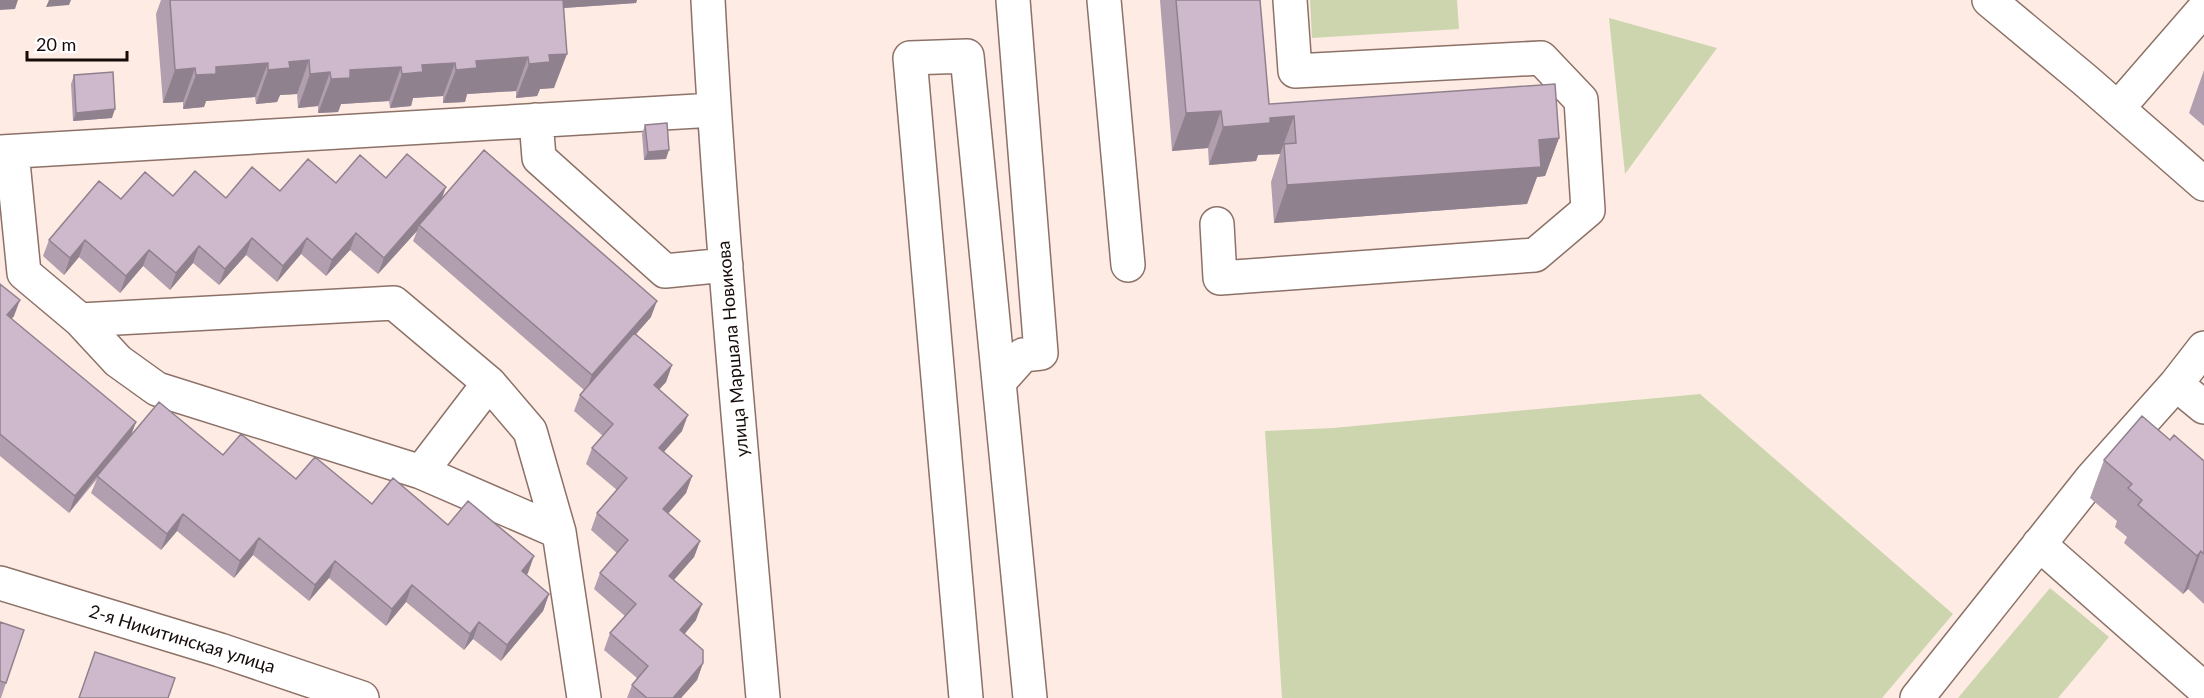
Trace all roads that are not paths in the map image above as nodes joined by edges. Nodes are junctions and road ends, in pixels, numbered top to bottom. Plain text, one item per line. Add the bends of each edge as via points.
1 (708, 0) edge
2 (1013, 0) edge
3 (1104, 0) edge
4 (1290, 0) edge
5 (1989, 0) edge
6 (2204, 9) edge
7 (2118, 108) junction
8 (714, 110) junction
9 (536, 120) junction
10 (6, 152) edge
11 (2204, 184) edge
12 (1217, 224) dead end
13 (726, 265) junction
14 (1128, 265) dead end
15 (80, 320) junction
16 (2204, 348) edge
17 (1000, 381) junction
18 (489, 383) junction
19 (2176, 384) junction
20 (2204, 407) edge
21 (421, 472) junction
22 (559, 532) junction
23 (2039, 544) junction
24 (0, 583) edge
25 (2204, 688) edge
26 (362, 698) edge
27 (584, 698) edge
28 (763, 698) edge
29 (966, 698) edge
30 (1030, 698) edge
31 (1917, 698) edge

1 - 8 street, улица Маршала Новикова
2 - 17 street via 1041,353 1023,355
3 - 14 street
4 - 12 street via 1295,71 1541,58 1581,100 1588,210 1535,255 1220,278
5 - 7 street
6 - 7 street
7 - 11 street
8 - 9 street
8 - 13 street, улица Маршала Новикова
9 - 10 street
9 - 13 street via 539,158 665,271
10 - 15 street via 24,273
13 - 28 street, улица Маршала Новикова
15 - 18 street via 394,303
15 - 21 street via 118,361 157,389
16 - 19 street
17 - 29 street via 967,56 910,58
17 - 30 street
18 - 21 street
18 - 22 street via 530,431
19 - 20 street
19 - 23 street
21 - 22 street
22 - 27 street
23 - 25 street
23 - 31 street
24 - 26 street, 2-я Никитинская улица

